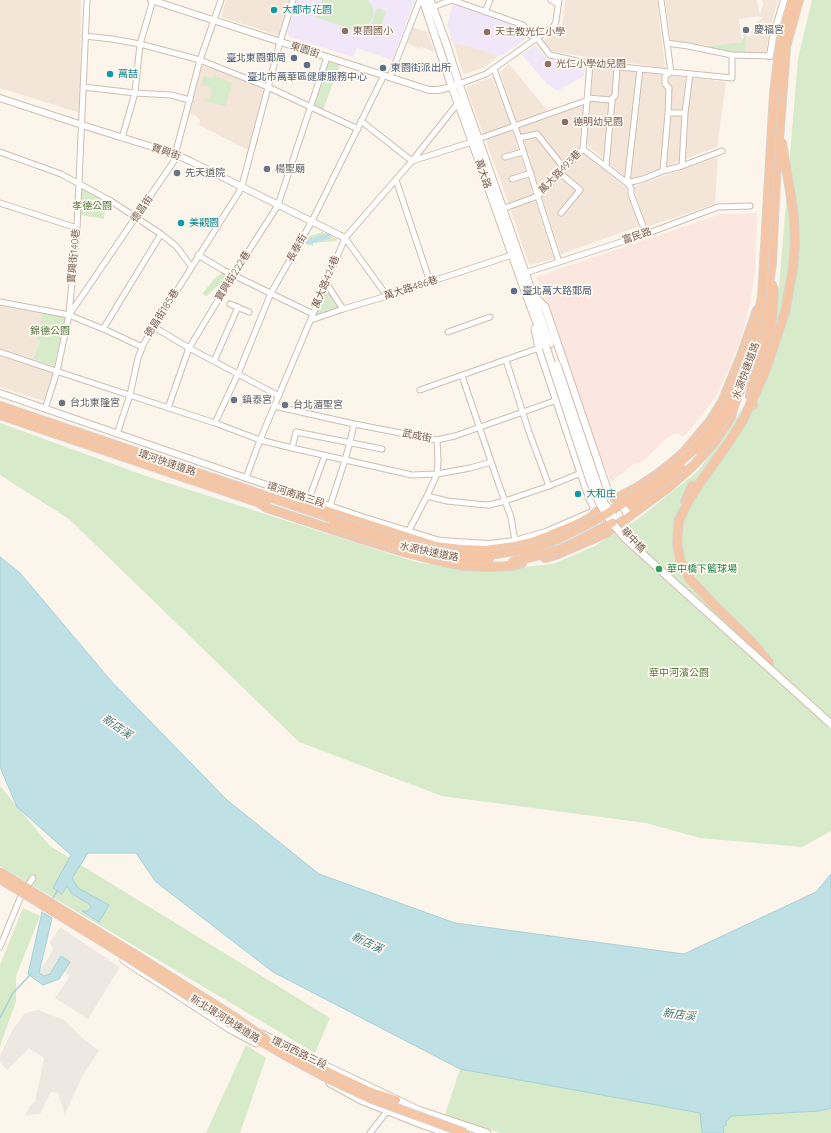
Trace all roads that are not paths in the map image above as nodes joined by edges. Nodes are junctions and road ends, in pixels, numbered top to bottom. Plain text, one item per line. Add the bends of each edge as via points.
1 (87, 0) edge
2 (152, 0) edge
3 (221, 0) edge
4 (293, 0) edge
5 (422, 0) edge
6 (490, 0) edge
7 (551, 0) edge
8 (661, 0) edge
9 (784, 0) edge
10 (792, 0) edge
11 (799, 0) edge
12 (559, 2) edge
13 (432, 4) edge
14 (485, 12) junction
15 (213, 20) junction
16 (85, 36) junction
17 (537, 38) junction
18 (280, 42) junction
19 (667, 43) junction
20 (140, 44) junction
21 (732, 55) junction
22 (770, 56) joint
23 (327, 57) junction
24 (200, 60) junction
25 (590, 64) junction
26 (618, 67) junction
27 (494, 69) junction
28 (640, 69) junction
29 (671, 72) junction
30 (690, 74) junction
31 (387, 76) junction
32 (459, 84) junction
33 (83, 87) junction
34 (268, 87) junction
35 (452, 88) junction
36 (135, 93) junction
37 (0, 98) edge
38 (588, 99) junction
39 (190, 100) junction
40 (458, 102) junction
41 (612, 102) dead end
42 (311, 106) junction
43 (668, 113) junction
44 (685, 113) junction
45 (361, 121) junction
46 (82, 126) junction
47 (514, 126) junction
48 (358, 129) junction
49 (780, 131) junction
50 (122, 138) junction
51 (519, 138) junction
52 (475, 140) junction
53 (583, 149) junction
54 (722, 151) dead end
55 (0, 152) edge
56 (523, 152) junction
57 (175, 155) junction
58 (505, 157) dead end
59 (412, 161) junction
60 (606, 166) junction
61 (682, 166) junction
62 (564, 168) junction
63 (662, 171) junction
64 (531, 173) junction
65 (560, 173) junction
66 (512, 178) dead end
67 (396, 180) junction
68 (627, 183) junction
69 (79, 184) junction
70 (241, 187) junction
71 (538, 196) junction
72 (0, 203) edge
73 (278, 205) junction
74 (750, 206) dead end
75 (502, 209) junction
76 (561, 213) dead end
77 (135, 218) junction
78 (312, 221) junction
79 (77, 228) junction
80 (160, 234) junction
81 (646, 234) junction
82 (345, 238) junction
83 (198, 254) junction
84 (512, 254) junction
85 (559, 262) junction
86 (191, 266) junction
87 (525, 273) junction
88 (234, 274) junction
89 (770, 276) junction
90 (430, 282) junction
91 (326, 283) junction
92 (271, 293) junction
93 (387, 296) junction
94 (762, 296) junction
95 (530, 297) junction
96 (0, 302) edge
97 (230, 304) dead end
98 (238, 307) junction
99 (343, 309) junction
100 (249, 312) dead end
101 (313, 314) junction
102 (69, 315) junction
103 (490, 317) dead end
104 (311, 320) junction
105 (154, 327) junction
106 (103, 329) junction
107 (448, 332) dead end
108 (142, 347) junction
109 (545, 347) junction
110 (189, 348) junction
111 (0, 352) edge
112 (506, 360) junction
113 (214, 361) junction
114 (57, 372) junction
115 (238, 374) junction
116 (462, 376) junction
117 (420, 390) dead end
118 (0, 393) edge
119 (130, 395) junction
120 (279, 396) junction
121 (557, 400) junction
122 (753, 405) dead end
123 (0, 406) edge
124 (274, 406) junction
125 (734, 406) junction
126 (168, 408) junction
127 (45, 409) junction
128 (523, 412) junction
129 (0, 415) edge
130 (215, 423) junction
131 (354, 424) junction
132 (480, 428) junction
133 (117, 434) junction
134 (260, 440) junction
135 (437, 440) junction
136 (350, 442) junction
137 (292, 448) junction
138 (382, 449) dead end
139 (325, 455) junction
140 (345, 460) junction
141 (491, 462) junction
142 (581, 473) junction
143 (437, 474) junction
144 (246, 478) junction
145 (549, 486) junction
146 (692, 486) dead end
147 (607, 489) junction
148 (428, 496) junction
149 (309, 499) junction
150 (590, 499) junction
151 (615, 499) junction
152 (262, 500) junction
153 (506, 501) junction
154 (330, 506) junction
155 (596, 511) junction
156 (629, 516) junction
157 (679, 520) junction
158 (333, 522) junction
159 (612, 523) junction
160 (408, 532) junction
161 (606, 534) junction
162 (515, 541) junction
163 (459, 559) junction
164 (769, 663) junction
165 (831, 718) edge
166 (831, 724) edge
167 (0, 872) edge
168 (0, 875) edge
169 (33, 878) dead end
170 (0, 879) edge
171 (0, 883) edge
172 (23, 893) junction
173 (58, 914) junction
174 (0, 947) edge
175 (396, 1100) junction
176 (387, 1111) junction
177 (370, 1133) edge
178 (448, 1133) edge
179 (465, 1133) edge
180 (487, 1133) edge

1 - 16 street, 寶興街140巷
2 - 15 street, 東園街
2 - 20 street
3 - 15 street, 德昌街
4 - 18 street, 德昌街185巷
5 - 31 street, 長泰街
5 - 35 main road, 萬大路
6 - 14 street
7 - 12 street
8 - 19 street
9 - 22 street
10 - 94 highway, 水源快速道路, bridge via 781,36 774,93
11 - 49 highway, 水源快速道路 via 782,65
12 - 17 street via 555,24
13 - 14 street via 452,0
13 - 32 main road, 萬大路
14 - 17 street via 523,25 530,35
15 - 18 street, 東園街
15 - 24 street, 德昌街
16 - 20 street
16 - 33 street, 寶興街140巷
17 - 25 street via 550,55
17 - 27 street
18 - 23 street, 東園街
18 - 34 street, 德昌街185巷
19 - 21 street
19 - 29 street
20 - 24 street
20 - 36 street
21 - 22 street
21 - 30 street via 732,78
23 - 31 street, 東園街
23 - 42 street, 寶興街222巷
24 - 34 street
24 - 39 street, 德昌街
25 - 26 street
25 - 38 street, 萬大路493巷
26 - 28 street
26 - 38 street via 615,96 610,100
27 - 32 street
27 - 47 street
28 - 29 street
28 - 68 street
29 - 30 street
29 - 43 street via 665,76 665,84 669,88
30 - 44 street
31 - 35 street, 東園街 via 428,90
31 - 45 street, 長泰街
32 - 35 street, 東園街
32 - 52 main road, 萬大路
33 - 36 street
33 - 46 street, 寶興街140巷
34 - 42 street
34 - 70 street, 德昌街185巷
35 - 40 main road, 萬大路
36 - 39 street via 171,95
36 - 50 street
37 - 46 street, 寶興街
38 - 47 street
38 - 53 street, 萬大路493巷
39 - 57 street, 德昌街
40 - 52 main road, 萬大路
40 - 59 street, 萬大路424巷
41 - 60 street
42 - 48 street
42 - 73 street, 寶興街222巷
43 - 44 street
43 - 63 street
44 - 61 street
45 - 48 street, 長泰街
45 - 59 street
46 - 50 street, 寶興街
46 - 69 street, 寶興街140巷
47 - 51 street
47 - 52 street
48 - 78 street, 長泰街
49 - 89 highway, 水源快速道路
49 - 157 highway, bridge via 794,218 795,243 785,312 765,372 743,420 697,487
50 - 57 street, 寶興街
51 - 56 street
51 - 62 street via 537,134
52 - 59 street
52 - 75 main road, 萬大路
52 - 84 main road, 萬大路
53 - 60 street
53 - 62 street, 萬大路493巷
54 - 61 street
55 - 69 street via 61,174
56 - 58 street
56 - 64 street
57 - 70 street, 寶興街
57 - 77 street, 德昌街 via 169,170
59 - 67 street, 萬大路424巷
60 - 68 street
61 - 63 street
62 - 65 street, 萬大路493巷
63 - 68 street
64 - 66 street
64 - 71 street
65 - 71 street, 萬大路493巷
65 - 76 street via 580,190
67 - 82 street, 萬大路424巷
67 - 90 street
68 - 81 street via 631,188
69 - 77 street
69 - 79 street, 寶興街140巷
70 - 73 street, 寶興街
70 - 83 street, 德昌街185巷
71 - 75 street, 萬大路493巷
71 - 85 street
72 - 79 street
73 - 78 street, 寶興街
73 - 88 street, 寶興街222巷
74 - 81 street, 富民路 via 718,207
75 - 87 main road, 萬大路
77 - 80 street
77 - 102 street, 德昌街
78 - 82 street, 寶興街
78 - 92 street, 長泰街
79 - 102 street, 寶興街140巷
80 - 86 street via 176,246
80 - 106 street
81 - 85 street, 富民路
82 - 91 street, 萬大路424巷
82 - 93 street
83 - 86 street, 德昌街185巷
83 - 88 street
84 - 90 street, 萬大路486巷
84 - 95 main road, 萬大路
85 - 87 street, 富民路
86 - 105 street, 德昌街185巷
87 - 95 main road, 萬大路
88 - 92 street
88 - 110 street, 寶興街222巷
89 - 122 highway via 774,290 772,319 751,389
89 - 125 highway, 水源快速道路 via 761,330
90 - 93 street, 萬大路486巷
91 - 99 street
91 - 101 street, 萬大路424巷
92 - 101 street
92 - 115 street, 長泰街
93 - 99 street, 萬大路486巷
94 - 151 highway, bridge via 722,402 710,421 669,465
94 - 158 highway, 水源快速道路, bridge via 753,337 727,405 704,437 676,466 608,513 580,528 538,546 508,552 474,554 412,544
95 - 109 main road, 萬大路
95 - 147 main road via 544,307
96 - 102 street
97 - 98 street
98 - 100 street
98 - 113 street
99 - 104 street, 萬大路486巷
101 - 104 street, 萬大路424巷
102 - 106 street
102 - 114 street, 德昌街
103 - 107 street
104 - 120 street, 萬大路424巷
105 - 108 street, 德昌街185巷
105 - 110 street
106 - 108 street
108 - 119 street, 德昌街185巷
109 - 112 street
109 - 121 main road
109 - 159 main road, 華中橋, bridge via 592,486
109 - 164 main road, 華中橋, bridge via 604,503 615,519 638,546
110 - 113 street
110 - 126 street, 寶興街222巷
111 - 114 street
112 - 116 street
112 - 128 street
113 - 115 street
114 - 119 street
114 - 127 street, 德昌街
115 - 120 street
115 - 130 street, 長泰街
116 - 117 street
116 - 132 street
118 - 127 street, 環河南路三段
119 - 126 street
119 - 133 street, 德昌街185巷
120 - 124 street, 萬大路424巷
121 - 128 street, 武成街
121 - 142 main road
123 - 152 highway, 環河快速道路
124 - 131 street, 武成街
124 - 134 street, 萬大路424巷
125 - 156 highway via 731,417 714,443 693,466
125 - 163 highway, 水源快速道路, bridge via 708,442 681,468 602,522 546,549 505,558
126 - 130 street
127 - 133 street, 環河南路三段
128 - 132 street, 武成街
128 - 145 street
129 - 152 highway, 環河快速道路
130 - 134 street
131 - 135 street, 武成街
131 - 136 street
132 - 135 street, 武成街
132 - 141 street
133 - 144 street, 環河南路三段
134 - 137 street
134 - 144 street, 萬大路424巷
135 - 143 street
136 - 137 street via 296,432
136 - 138 street
136 - 140 street
137 - 139 street
139 - 140 street
139 - 149 street
140 - 143 street via 412,475
140 - 154 street
141 - 143 street
141 - 153 street
142 - 145 street
142 - 150 main road
143 - 148 street
144 - 149 street, 環河南路三段
145 - 153 street
146 - 157 highway, bridge
147 - 150 main road via 605,498 597,503
147 - 151 main road
148 - 153 street via 447,501 489,505
148 - 160 street
149 - 154 street, 環河南路三段
150 - 155 main road
151 - 155 street, 環河南路三段
151 - 156 main road
152 - 155 highway via 275,494 436,546 485,550 532,542 579,523
152 - 158 highway, 環河快速道路
152 - 161 highway via 267,508 294,517 407,553 465,566 512,566 556,555
153 - 162 street
154 - 160 street, 環河南路三段
155 - 161 main road
155 - 162 street, 環河南路三段 via 546,532
156 - 161 highway
157 - 164 highway, bridge via 678,551 689,578
158 - 163 highway, 水源快速道路, bridge via 382,542
159 - 163 highway, bridge via 561,549 512,562 479,564
159 - 166 main road, 華中橋, bridge via 627,540
160 - 162 street, 環河南路三段 via 440,541 462,543 489,544
164 - 165 main road, 華中橋
167 - 175 highway, 新北環河快速道路, bridge via 265,1038 371,1092
168 - 172 main road, 環河西路三段
169 - 172 street
170 - 179 highway, 新北環河快速道路, bridge via 290,1058 372,1099
171 - 172 main road, 環河西路三段
172 - 173 main road, 環河西路三段, bridge
172 - 174 street
173 - 175 main road, 環河西路三段 via 233,1020
173 - 176 main road, 環河西路三段 via 230,1029 361,1100
175 - 176 street
175 - 180 main road, 環河西路三段
176 - 177 street
176 - 178 main road, 環河西路三段

